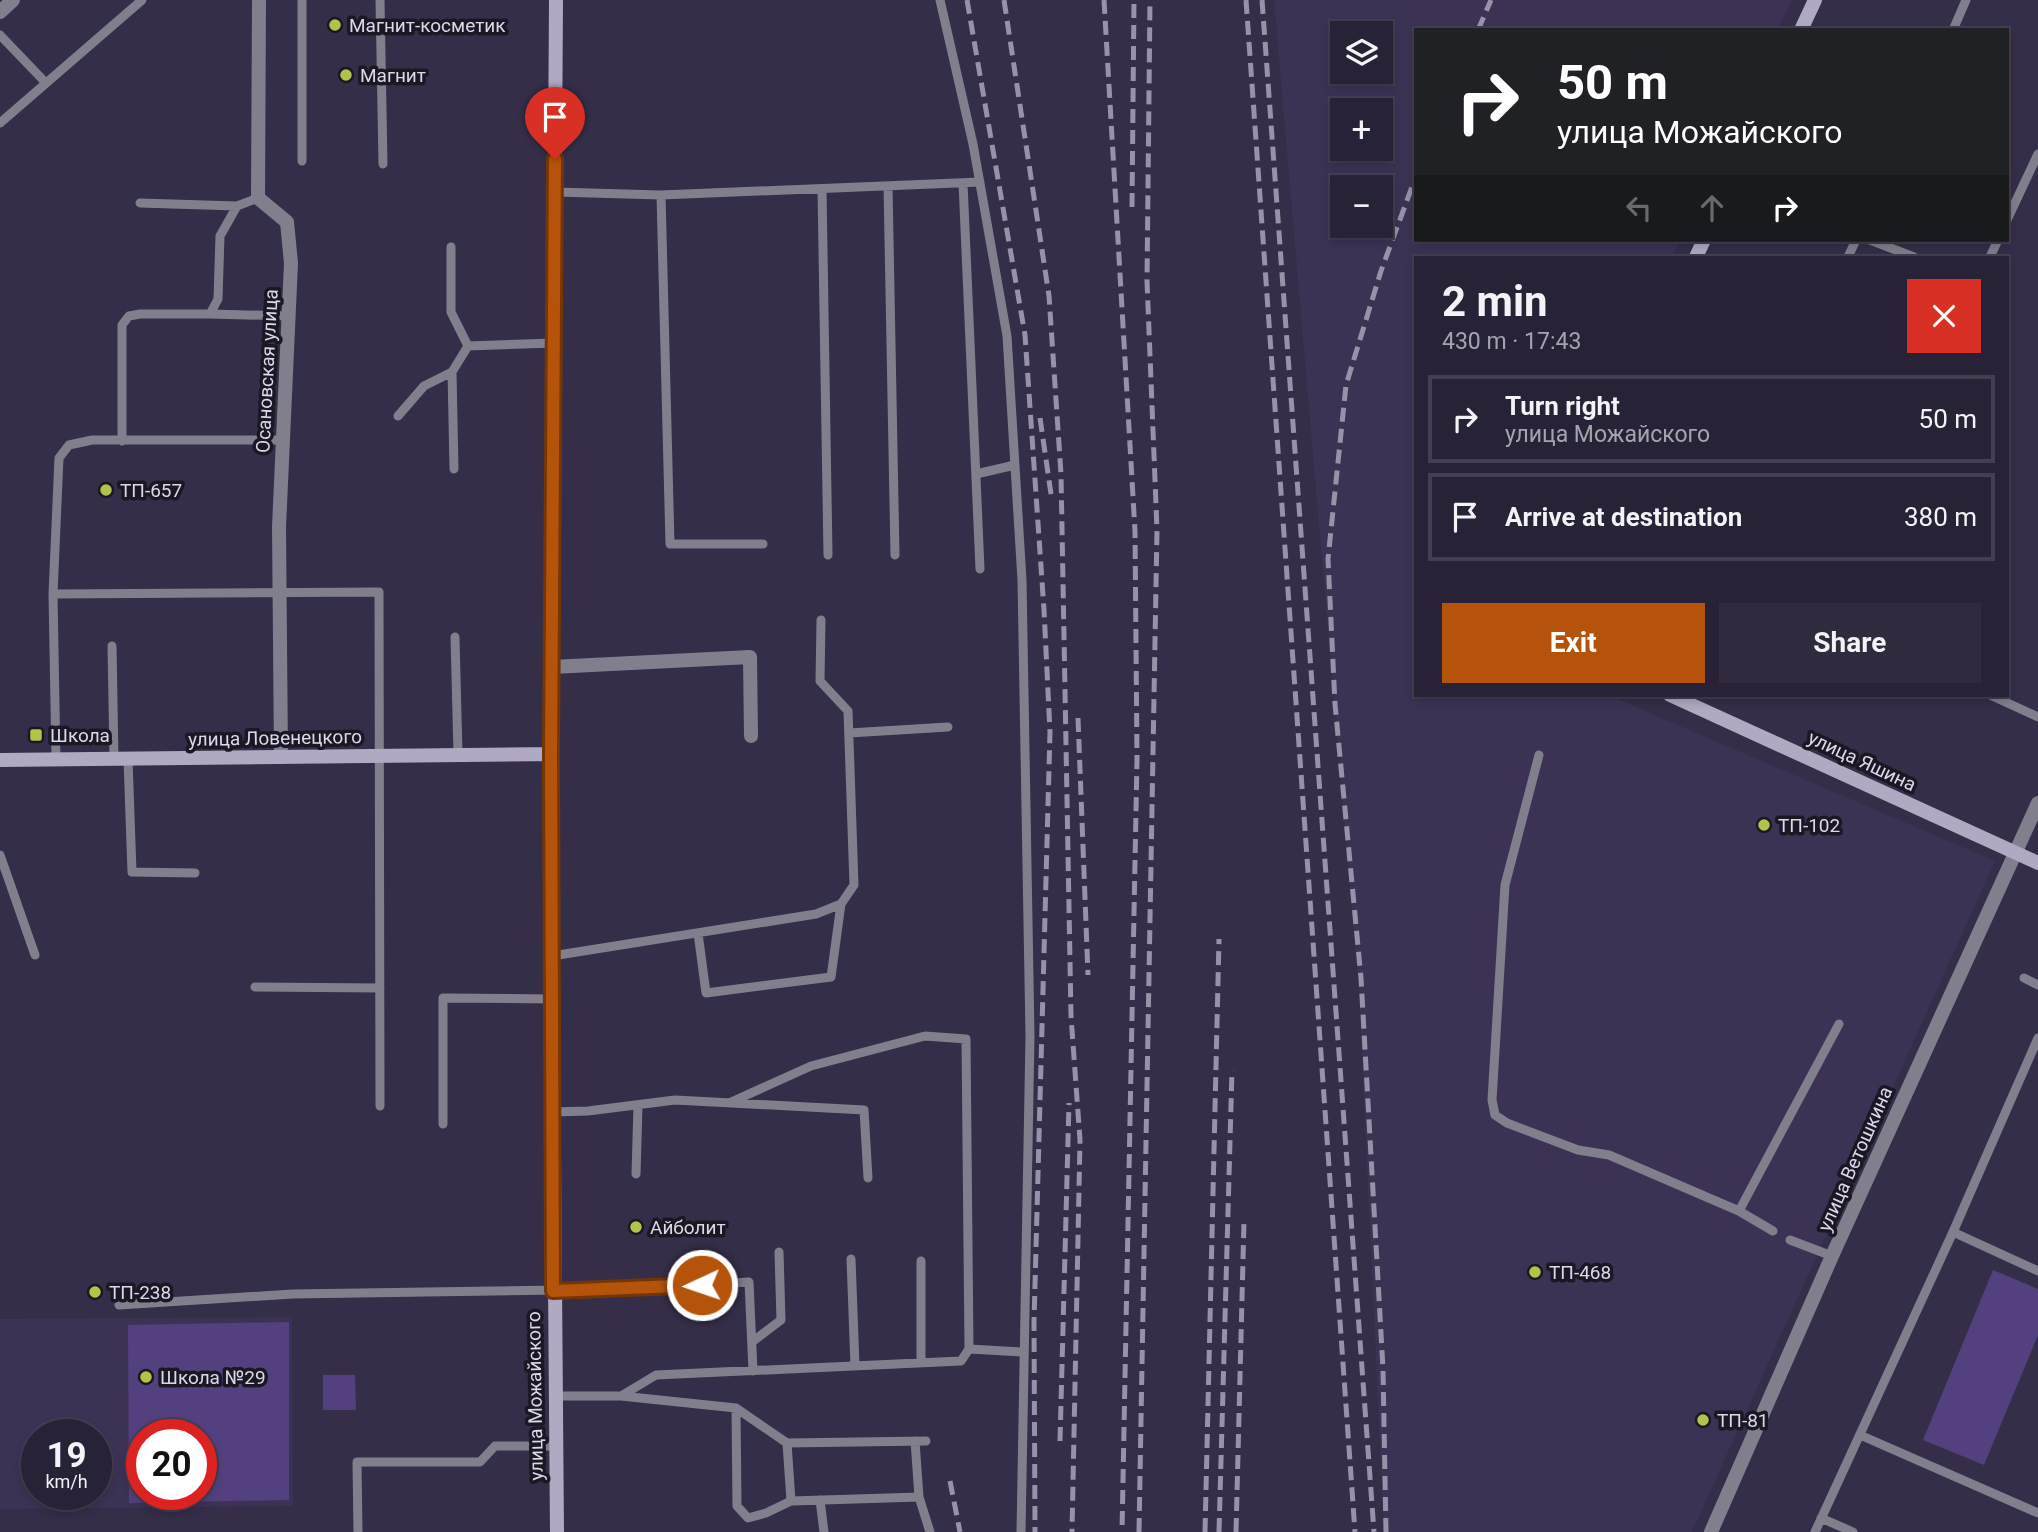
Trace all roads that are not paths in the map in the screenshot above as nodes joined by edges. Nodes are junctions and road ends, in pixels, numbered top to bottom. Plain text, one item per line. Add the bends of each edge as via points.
1 (13, 0) edge
2 (142, 0) edge
3 (259, 0) edge
4 (302, 0) edge
5 (380, 0) edge
6 (556, 0) edge
7 (940, 0) edge
8 (1815, 0) edge
9 (1966, 0) edge
10 (0, 12) edge
11 (1802, 28) edge
12 (1954, 28) edge
13 (0, 35) edge
14 (46, 83) junction
15 (0, 123) edge
16 (2038, 154) edge
17 (302, 161) dead end
18 (383, 164) dead end
19 (980, 182) junction
20 (963, 183) junction
21 (888, 186) junction
22 (822, 188) junction
23 (555, 192) junction
24 (661, 195) junction
25 (258, 198) junction
26 (140, 203) dead end
27 (237, 206) junction
28 (2009, 216) edge
29 (1875, 242) edge
30 (451, 247) dead end
31 (1911, 256) edge
32 (210, 314) junction
33 (289, 316) junction
34 (554, 343) junction
35 (468, 346) junction
36 (452, 372) junction
37 (398, 416) dead end
38 (121, 440) junction
39 (283, 440) junction
40 (1015, 465) junction
41 (454, 468) dead end
42 (976, 474) junction
43 (763, 544) dead end
44 (828, 555) dead end
45 (895, 555) dead end
46 (981, 569) dead end
47 (280, 593) junction
48 (54, 594) junction
49 (821, 620) dead end
50 (456, 637) dead end
51 (112, 646) dead end
52 (552, 667) junction
53 (1674, 697) edge
54 (1994, 697) edge
55 (2038, 717) edge
56 (948, 727) dead end
57 (849, 733) junction
58 (751, 736) dead end
59 (551, 754) junction
60 (458, 755) junction
61 (1539, 755) dead end
62 (380, 756) junction
63 (281, 757) junction
64 (121, 759) junction
65 (0, 760) edge
66 (56, 760) junction
67 (2038, 803) edge
68 (2015, 852) junction
69 (0, 855) edge
70 (2038, 863) edge
71 (195, 873) dead end
72 (841, 904) junction
73 (698, 933) junction
74 (35, 955) dead end
75 (552, 956) junction
76 (2024, 978) dead end
77 (2038, 985) edge
78 (255, 987) dead end
79 (380, 988) junction
80 (552, 999) junction
81 (1839, 1024) dead end
82 (2038, 1038) edge
83 (729, 1103) junction
84 (638, 1105) junction
85 (380, 1106) dead end
86 (553, 1112) junction
87 (443, 1124) dead end
88 (636, 1174) dead end
89 (868, 1178) dead end
90 (1739, 1211) junction
91 (1773, 1231) dead end
92 (1954, 1232) junction
93 (1790, 1240) dead end
94 (779, 1252) dead end
95 (1832, 1256) junction
96 (851, 1259) dead end
97 (921, 1261) dead end
98 (2038, 1271) edge
99 (553, 1291) junction
100 (119, 1305) dead end
101 (752, 1342) junction
102 (969, 1349) junction
103 (1022, 1352) junction
104 (921, 1363) junction
105 (855, 1366) junction
106 (753, 1371) junction
107 (555, 1396) junction
108 (621, 1396) junction
109 (736, 1408) junction
110 (1860, 1434) junction
111 (915, 1441) junction
112 (926, 1441) dead end
113 (787, 1443) junction
114 (555, 1446) junction
115 (919, 1497) junction
116 (820, 1500) junction
117 (791, 1501) junction
118 (2038, 1514) edge
119 (1821, 1518) junction
120 (358, 1532) edge
121 (556, 1532) edge
122 (824, 1532) edge
123 (930, 1532) edge
124 (1021, 1532) edge
125 (1711, 1532) edge
126 (1815, 1532) edge
127 (1853, 1532) edge

1 - 10 street
2 - 14 lane
3 - 25 street
4 - 17 lane
5 - 18 lane
6 - 23 main road, улица Можайского
7 - 19 lane
8 - 11 main road
9 - 12 lane
13 - 14 lane
14 - 15 lane
16 - 28 lane
19 - 20 lane
19 - 40 lane via 1007,336
20 - 21 lane
20 - 42 lane
21 - 22 lane
21 - 45 lane
22 - 24 lane
22 - 44 lane
23 - 24 lane
23 - 34 main road, улица Можайского
24 - 43 lane via 670,544
25 - 27 lane
25 - 33 street, Осановская улица via 287,222
26 - 27 lane
27 - 32 lane via 220,236 218,299
29 - 31 lane
30 - 35 lane via 451,312
32 - 33 lane
32 - 38 lane via 140,314 130,316 122,325
33 - 39 street, Осановская улица
34 - 35 lane
34 - 52 main road, улица Можайского
35 - 36 lane
36 - 37 lane via 424,386
36 - 41 lane
38 - 39 lane
38 - 48 lane via 69,445 59,458
39 - 47 street, Осановская улица
40 - 42 lane
40 - 103 lane via 1025,703 1030,1023
42 - 46 lane
47 - 48 lane
47 - 62 lane via 379,592
47 - 63 street, Осановская улица
48 - 66 lane
49 - 57 lane via 820,681 848,711
50 - 60 lane
51 - 64 lane
52 - 58 street via 750,657
52 - 59 main road, улица Можайского
53 - 68 main road, улица Яшина
54 - 55 lane
56 - 57 lane
57 - 72 lane via 854,885
59 - 60 main road, улица Ловенецкого
59 - 75 main road, улица Можайского
60 - 62 main road, улица Ловенецкого
61 - 90 lane via 1505,886 1492,1100 1495,1115 1578,1150 1609,1155
62 - 63 main road, улица Ловенецкого
62 - 79 lane
63 - 64 main road, улица Ловенецкого
64 - 66 main road, улица Ловенецкого
64 - 71 lane via 132,872
65 - 66 main road, улица Ловенецкого
67 - 68 street, улица Ветошкина
68 - 70 main road, улица Яшина
68 - 95 street, улица Ветошкина
69 - 74 lane
72 - 73 lane via 817,914
72 - 73 lane via 831,977 706,993
73 - 75 lane
75 - 80 main road, улица Можайского
76 - 77 lane
78 - 79 lane
79 - 85 lane
80 - 86 main road, улица Можайского
80 - 87 lane via 443,998
81 - 90 lane
82 - 92 lane
83 - 84 lane via 675,1100
83 - 89 lane via 864,1110
83 - 102 lane via 811,1066 925,1036 965,1039
84 - 86 lane
84 - 88 lane
86 - 99 main road, улица Можайского
90 - 91 lane
92 - 98 lane
92 - 110 lane
93 - 95 lane
94 - 101 lane via 781,1320
95 - 125 street, улица Ветошкина
96 - 105 lane
97 - 104 lane
99 - 100 lane via 293,1294
99 - 101 lane via 749,1282
99 - 107 main road, улица Можайского
101 - 106 lane
102 - 103 lane
102 - 104 lane via 961,1361
103 - 124 lane
104 - 105 lane
105 - 106 lane
106 - 108 lane via 656,1375
107 - 108 lane
107 - 114 main road, улица Можайского
108 - 109 lane
109 - 113 lane
109 - 117 lane via 737,1506 748,1518
110 - 118 lane
110 - 119 lane
111 - 112 lane
111 - 113 lane
111 - 115 lane
113 - 117 lane
114 - 120 lane via 495,1446 480,1462 357,1462
114 - 121 main road, улица Можайского
115 - 116 lane
115 - 123 lane
116 - 117 lane
116 - 122 lane
119 - 126 lane
119 - 127 lane

